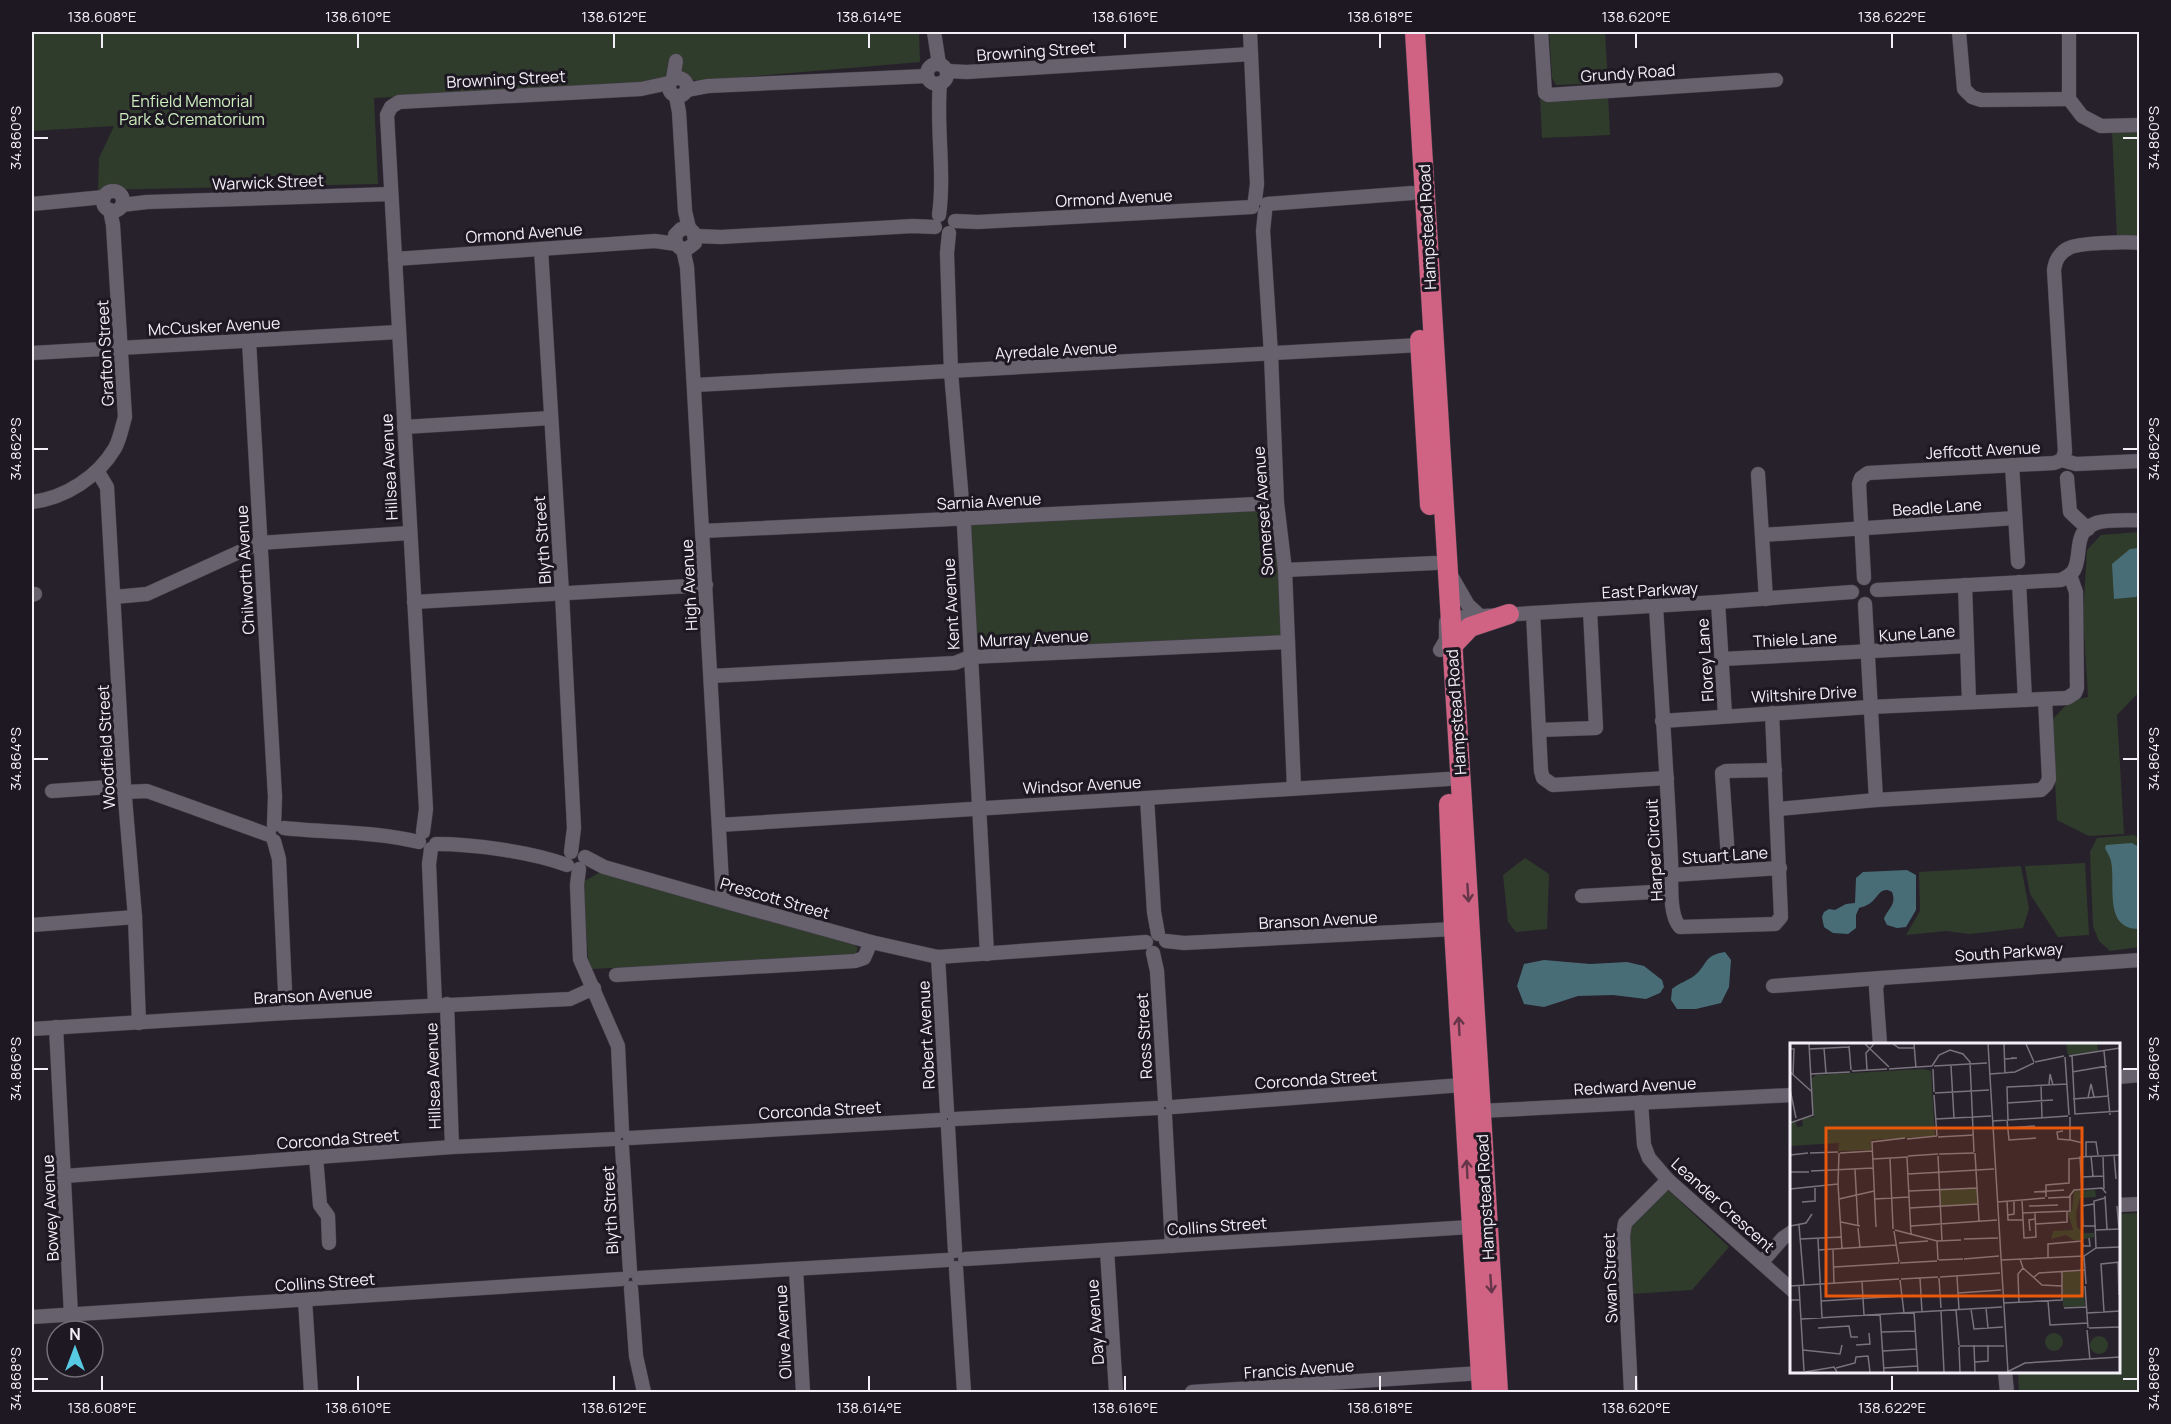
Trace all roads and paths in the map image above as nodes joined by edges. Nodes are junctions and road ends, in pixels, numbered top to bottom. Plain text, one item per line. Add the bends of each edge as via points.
1 (1250, 32) edge
2 (1403, 32) edge
3 (1415, 32) edge
4 (1541, 32) edge
5 (1959, 32) edge
6 (2069, 32) edge
7 (934, 37) edge
8 (1251, 54) junction
9 (936, 74) junction
10 (1776, 80) dead end
11 (678, 87) junction
12 (2069, 99) junction
13 (387, 122) joint
14 (2139, 124) edge
15 (1418, 192) junction
16 (391, 194) junction
17 (32, 204) edge
18 (113, 204) junction
19 (1260, 205) junction
20 (945, 223) junction
21 (686, 239) junction
22 (2139, 243) edge
23 (541, 249) junction
24 (394, 258) junction
25 (398, 332) junction
26 (249, 341) junction
27 (1427, 344) junction
28 (121, 348) junction
29 (32, 353) edge
30 (1271, 354) junction
31 (951, 372) junction
32 (694, 385) junction
33 (551, 418) junction
34 (404, 427) junction
35 (2062, 459) junction
36 (2139, 461) edge
37 (2012, 465) junction
38 (98, 472) junction
39 (1758, 474) dead end
40 (2067, 478) dead end
41 (32, 502) edge
42 (1277, 503) junction
43 (2015, 518) junction
44 (963, 519) junction
45 (2139, 520) edge
46 (1861, 528) junction
47 (2088, 528) junction
48 (703, 531) junction
49 (409, 533) junction
50 (1762, 535) junction
51 (260, 543) junction
52 (2018, 562) dead end
53 (1443, 565) junction
54 (1285, 570) junction
55 (2070, 575) junction
56 (1864, 578) junction
57 (2019, 582) junction
58 (706, 585) junction
59 (1965, 585) junction
60 (1877, 590) junction
61 (1852, 592) junction
62 (562, 593) junction
63 (114, 597) junction
64 (1766, 599) junction
65 (414, 602) junction
66 (1718, 602) junction
67 (1865, 604) junction
68 (1656, 606) junction
69 (1590, 610) junction
70 (1533, 613) junction
71 (1509, 614) junction
72 (1480, 616) junction
73 (1450, 618) junction
74 (1288, 642) junction
75 (1967, 646) junction
76 (1446, 648) junction
77 (1869, 652) junction
78 (970, 657) junction
79 (1722, 659) junction
80 (711, 676) junction
81 (2045, 699) junction
82 (2025, 700) junction
83 (1969, 702) junction
84 (1870, 707) junction
85 (1772, 713) junction
86 (1725, 715) junction
87 (1662, 721) junction
88 (1539, 730) junction
89 (1775, 770) junction
90 (1667, 778) junction
91 (1448, 779) junction
92 (1294, 788) junction
93 (125, 789) junction
94 (52, 791) dead end
95 (1147, 798) junction
96 (1876, 800) junction
97 (978, 808) junction
98 (1778, 809) junction
99 (719, 825) junction
100 (278, 833) junction
101 (428, 840) junction
102 (576, 861) junction
103 (1780, 868) junction
104 (1729, 871) junction
105 (1672, 875) junction
106 (1671, 891) junction
107 (1582, 896) dead end
108 (723, 901) junction
109 (135, 917) junction
110 (32, 925) edge
111 (1462, 929) junction
112 (871, 942) junction
113 (1156, 944) junction
114 (987, 954) junction
115 (938, 957) junction
116 (2139, 960) edge
117 (616, 975) dead end
118 (1881, 978) junction
119 (1773, 986) dead end
120 (594, 988) junction
121 (441, 1005) junction
122 (286, 1013) junction
123 (140, 1023) junction
124 (56, 1027) junction
125 (32, 1029) edge
126 (1880, 1043) edge
127 (2139, 1076) edge
128 (2120, 1077) edge
129 (1471, 1084) junction
130 (1790, 1095) edge
131 (1641, 1102) junction
132 (1165, 1108) junction
133 (1472, 1112) junction
134 (948, 1119) junction
135 (622, 1139) junction
136 (452, 1147) junction
137 (316, 1157) junction
138 (65, 1176) junction
139 (1668, 1180) junction
140 (2139, 1204) edge
141 (2120, 1205) edge
142 (1478, 1226) junction
143 (1790, 1233) edge
144 (329, 1243) dead end
145 (1172, 1246) junction
146 (1107, 1250) junction
147 (956, 1259) junction
148 (1762, 1262) junction
149 (796, 1269) junction
150 (630, 1279) junction
151 (1790, 1289) edge
152 (305, 1300) junction
153 (71, 1315) junction
154 (32, 1317) edge
155 (2005, 1373) edge
156 (1489, 1383) edge
157 (311, 1392) edge
158 (644, 1392) edge
159 (803, 1392) edge
160 (964, 1392) edge
161 (1116, 1392) edge
162 (1192, 1392) edge
163 (1631, 1392) edge
164 (2007, 1392) edge

1 - 8 street, Somerset Avenue
2 - 15 highway, Hampstead Road
3 - 15 highway, Hampstead Road
4 - 10 street, Grundy Road via 1548,95
5 - 12 street via 1964,89 1972,97
6 - 12 street
7 - 9 street, Kent Avenue
8 - 9 street, Browning Street
8 - 19 street, Somerset Avenue
9 - 11 street, Browning Street
9 - 20 street, Kent Avenue
11 - 13 street, Browning Street via 399,102 391,106
11 - 21 street, High Avenue
12 - 14 street via 2082,116 2101,126
13 - 16 street, Hillsea Avenue
15 - 19 street, Ormond Avenue
15 - 27 highway, Hampstead Road
16 - 18 street, Warwick Street
16 - 24 street, Hillsea Avenue
17 - 18 street, Warwick Street
18 - 28 street, Grafton Street
19 - 20 street, Ormond Avenue
19 - 30 street, Somerset Avenue
20 - 21 street, Ormond Avenue
20 - 31 street, Kent Avenue
21 - 23 street, Ormond Avenue
21 - 32 street, High Avenue
22 - 35 street, Jeffcott Avenue via 2072,246 2062,252 2055,264 2065,452
23 - 24 street, Ormond Avenue
23 - 33 street, Blyth Street
24 - 25 street, Hillsea Avenue
25 - 26 street, McCusker Avenue
25 - 34 street, Hillsea Avenue
26 - 28 street, McCusker Avenue
26 - 51 street, Chilworth Avenue
27 - 30 street, Ayredale Avenue
27 - 53 highway, Hampstead Road
28 - 29 street, McCusker Avenue
28 - 38 street, Grafton Street via 125,417 116,446
30 - 31 street, Ayredale Avenue
30 - 42 street, Somerset Avenue
31 - 32 street, Ayredale Avenue
31 - 44 street, Kent Avenue
32 - 48 street, High Avenue
33 - 34 street
33 - 62 street, Blyth Street
34 - 49 street, Hillsea Avenue
35 - 36 street via 2076,464
35 - 37 street, Jeffcott Avenue via 2054,463
37 - 43 street
37 - 46 street, Jeffcott Avenue via 1868,473 1858,484
38 - 41 street via 53,499
38 - 63 street, Woodfield Street via 107,487
39 - 50 street
40 - 47 street via 2070,512
42 - 44 street, Sarnia Avenue
42 - 54 street, Somerset Avenue
43 - 46 street, Beadle Lane
43 - 52 street
44 - 48 street, Sarnia Avenue
44 - 78 street, Kent Avenue
45 - 47 street via 2102,522
46 - 50 street, Beadle Lane
46 - 56 street, Jeffcott Avenue
47 - 55 street via 2078,541 2075,568
48 - 58 street, High Avenue
49 - 51 street
49 - 65 street, Hillsea Avenue
50 - 64 street
51 - 63 street via 147,594
51 - 100 street, Chilworth Avenue
53 - 54 street
53 - 72 street via 1468,605
53 - 73 highway, Hampstead Road
53 - 76 highway, Hampstead Road
54 - 74 street, Somerset Avenue
55 - 57 street via 2061,580
55 - 81 street, Wiltshire Drive via 2076,592 2077,688 2067,698
56 - 60 street
56 - 61 street via 1854,584
57 - 59 street
57 - 82 street
58 - 62 street
58 - 80 street, High Avenue
59 - 60 street
59 - 75 street
60 - 67 street via 1875,598
61 - 64 street, East Parkway
61 - 67 street via 1858,602
62 - 65 street
62 - 102 street, Blyth Street
63 - 93 street, Woodfield Street
64 - 66 street, East Parkway
65 - 101 street, Hillsea Avenue
66 - 68 street, East Parkway
66 - 79 street, Florey Lane
67 - 77 street
68 - 69 street, East Parkway
68 - 87 street, Harper Circuit
69 - 70 street, East Parkway
69 - 88 street via 1596,728
70 - 71 street, East Parkway
70 - 88 street
71 - 72 street, East Parkway
71 - 76 highway via 1470,627
72 - 73 street, East Parkway
73 - 76 highway, Hampstead Road
74 - 78 street, Murray Avenue
74 - 92 street, Somerset Avenue
75 - 77 street, Kune Lane
75 - 83 street
76 - 91 highway, Hampstead Road
76 -> 111 highway, Hampstead Road
77 - 79 street, Thiele Lane
77 - 84 street
78 - 80 street, Murray Avenue via 955,663
78 - 97 street, Kent Avenue
79 - 86 street, Florey Lane
80 - 99 street, High Avenue
81 - 82 street, Wiltshire Drive
81 - 96 street via 2049,779 2041,790
82 - 83 street, Wiltshire Drive
83 - 84 street, Wiltshire Drive
84 - 85 street, Wiltshire Drive
84 - 96 street
85 - 86 street, Wiltshire Drive
85 - 89 street, Harper Circuit
86 - 87 street, Wiltshire Drive
87 - 90 street, Harper Circuit
88 - 90 street via 1541,771 1553,785
89 - 98 street, Harper Circuit
89 - 104 street via 1722,773
90 - 105 street, Harper Circuit
91 - 92 street, Windsor Avenue
91 - 111 highway, Hampstead Road
92 - 95 street, Windsor Avenue
93 - 94 street, Prescott Street
93 - 100 street, Prescott Street via 147,791 247,827
93 - 109 street, Woodfield Street
95 - 97 street, Windsor Avenue
95 - 113 street, Ross Street
96 - 98 street
97 - 99 street, Windsor Avenue
97 - 114 street, Kent Avenue
98 - 103 street, Harper Circuit
99 - 108 street, High Avenue
100 - 101 street, Prescott Street via 351,831
100 - 122 street, Chilworth Avenue
101 - 102 street, Prescott Street
101 - 121 street, Hillsea Avenue
102 - 108 street, Prescott Street
102 - 120 street, Blyth Street via 580,960
103 - 104 street, Stuart Lane
103 - 106 street, Harper Circuit via 1782,911 1775,924 1680,927 1674,918
104 - 105 street, Stuart Lane
105 - 106 street, Harper Circuit
106 - 107 street
108 - 112 street, Prescott Street
109 - 110 street
109 - 123 street, Woodfield Street
111 - 113 street, Branson Avenue
111 - 129 highway, Hampstead Road
112 - 115 street, Prescott Street
112 - 117 street via 864,958 855,961
113 - 114 street, Branson Avenue
113 - 132 street, Ross Street
114 - 115 street, Branson Avenue
115 - 134 street, Robert Avenue
116 - 118 street, South Parkway
118 - 119 street, South Parkway
118 - 126 street via 1876,988
120 - 121 street, Branson Avenue via 570,999
120 - 135 street, Blyth Street via 618,1046
121 - 122 street, Branson Avenue
121 - 136 street, Hillsea Avenue
122 - 123 street, Branson Avenue
123 - 124 street, Branson Avenue
124 - 125 street, Branson Avenue
124 - 138 street, Bowey Avenue
127 - 128 street
129 - 132 street, Corconda Street
129 - 133 highway, Hampstead Road
130 - 131 street, Redward Avenue
131 - 133 street, Redward Avenue
131 - 139 street, Leander Crescent via 1644,1145 1649,1158
132 - 134 street, Corconda Street
132 - 145 street, Ross Street
133 - 142 highway, Hampstead Road
134 - 135 street, Corconda Street
134 - 147 street, Robert Avenue
135 - 136 street, Corconda Street
135 - 150 street, Blyth Street
136 - 137 street, Corconda Street
137 - 138 street, Corconda Street
137 - 144 street via 320,1205 328,1216
138 - 153 street, Bowey Avenue
139 - 148 street, Leander Crescent
139 - 163 street, Swan Street via 1625,1223
140 - 141 street
142 - 145 street, Collins Street
142 - 156 highway, Hampstead Road
143 - 148 street
145 - 146 street, Collins Street
146 - 147 street, Collins Street
146 - 161 street, Day Avenue
147 - 149 street, Collins Street
147 - 160 street, Robert Avenue
148 - 151 street, Leander Crescent
149 - 150 street, Collins Street
149 - 159 street, Olive Avenue
150 - 152 street, Collins Street
150 - 158 street, Blyth Street via 636,1356
152 - 153 street, Collins Street
152 - 157 street
153 - 154 street, Collins Street
155 - 164 street
156 - 162 street, Francis Avenue

